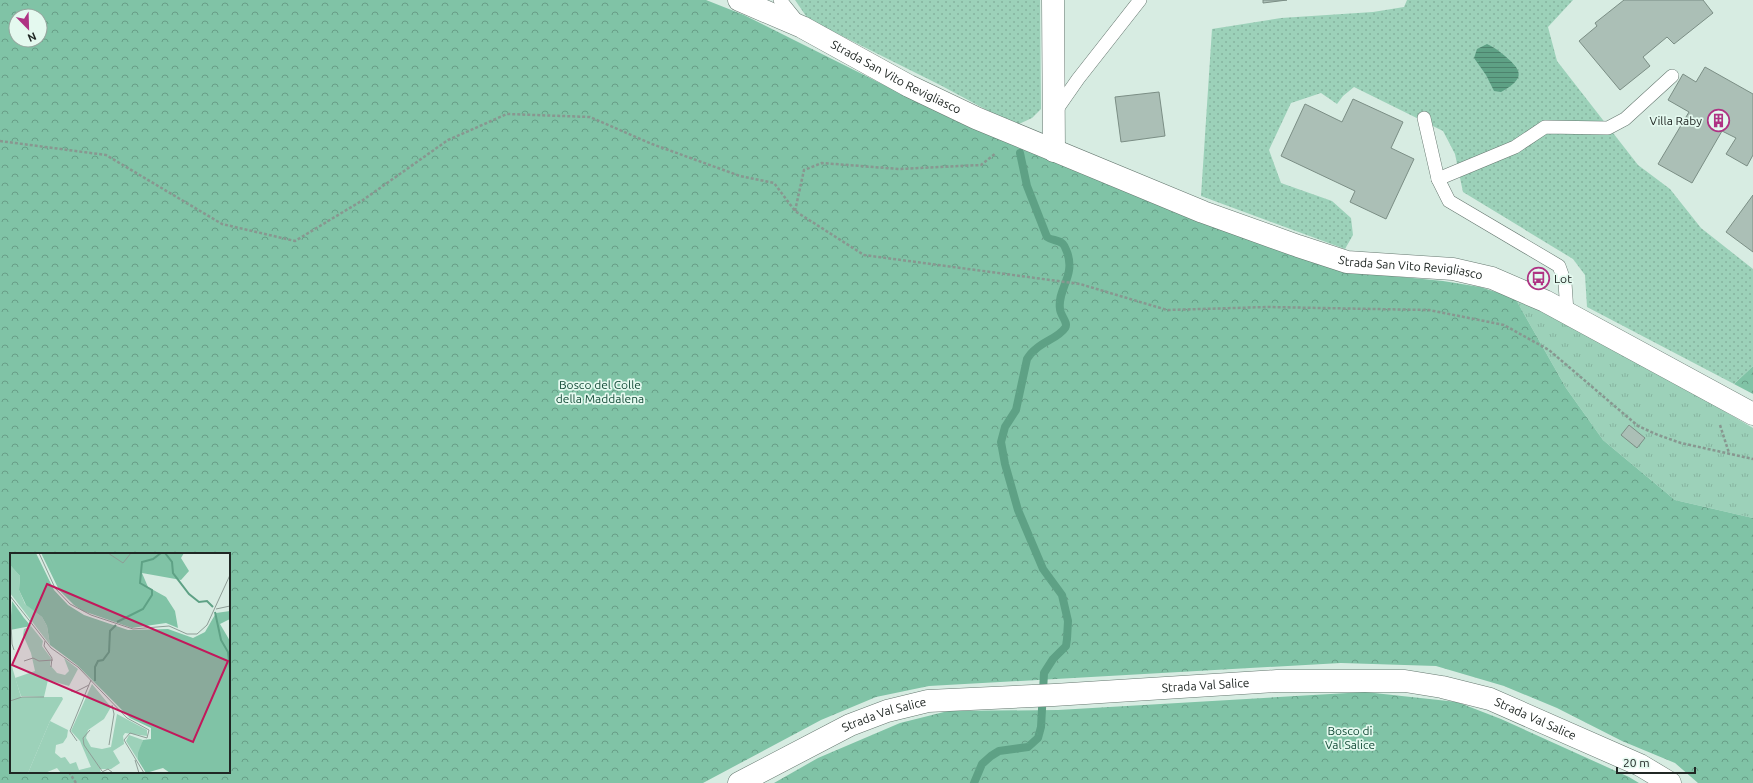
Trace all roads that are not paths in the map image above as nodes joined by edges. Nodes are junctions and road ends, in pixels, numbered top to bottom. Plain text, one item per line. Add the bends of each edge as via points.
1 (739, 0) edge
2 (780, 0) edge
3 (1053, 0) edge
4 (1140, 0) edge
5 (802, 27) junction
6 (1672, 76) dead end
7 (1054, 114) junction
8 (1424, 118) dead end
9 (1054, 151) junction
10 (1438, 179) junction
11 (1567, 312) junction
12 (1753, 414) edge
13 (739, 783) edge
14 (1670, 783) edge

1 - 5 street, Strada San Vito Revigliasco
2 - 5 lane
3 - 7 street
4 - 7 lane
5 - 9 street, Strada San Vito Revigliasco via 908,86
6 - 10 lane via 1625,119 1608,128 1545,127 1515,147
7 - 9 street
8 - 10 lane
9 - 11 street, Strada San Vito Revigliasco via 1203,212 1312,251 1348,262 1453,269 1492,278
10 - 11 lane via 1449,201 1559,266 1565,283
11 - 12 street, Strada San Vito Revigliasco
13 - 14 street, Strada Val Salice via 850,725 887,711 928,700 1278,681 1405,681 1490,699 1640,765

